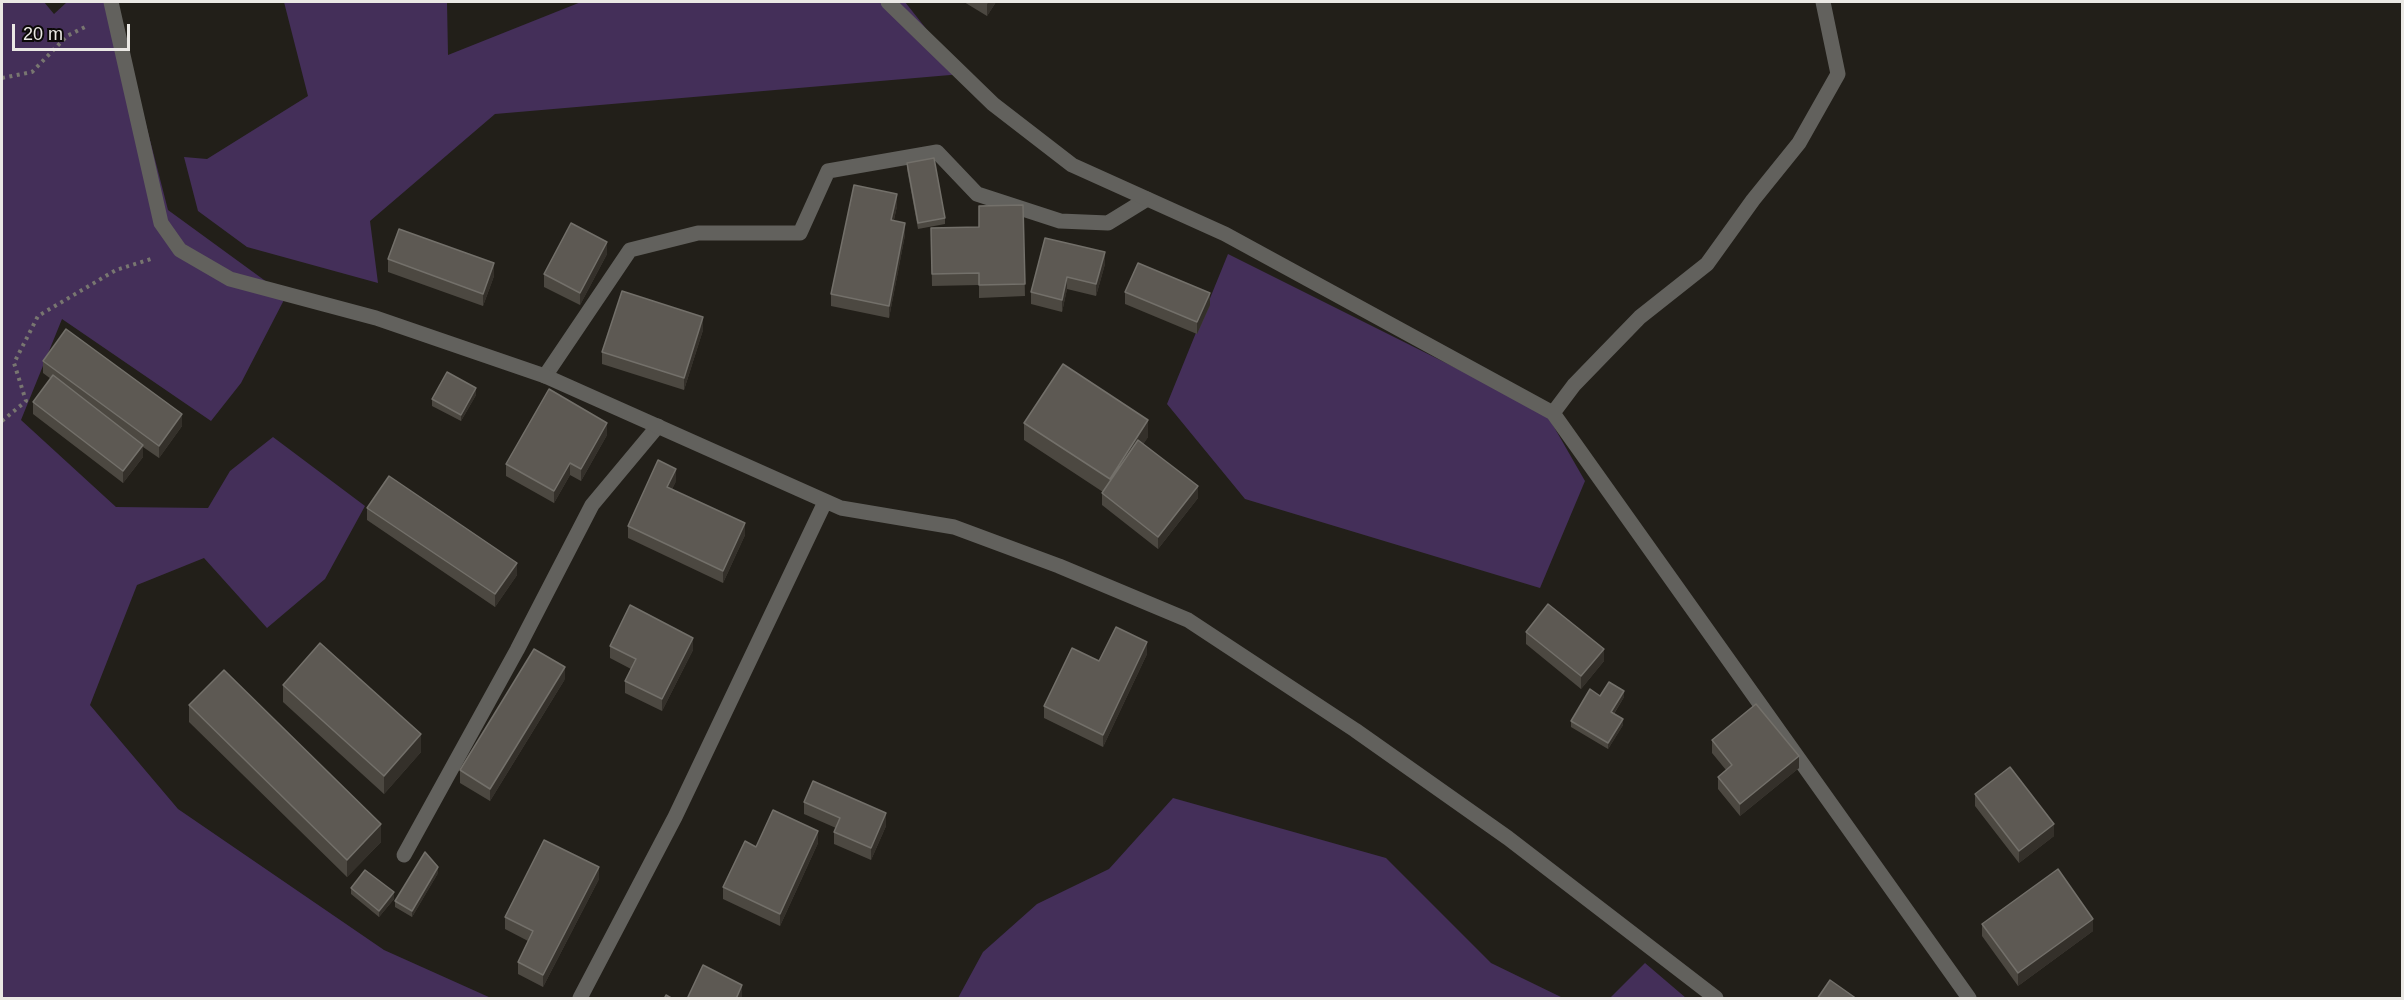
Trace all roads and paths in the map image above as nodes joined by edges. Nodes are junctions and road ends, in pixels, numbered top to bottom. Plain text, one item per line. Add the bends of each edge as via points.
1 (888, 2) edge
2 (1823, 2) edge
3 (112, 7) edge
4 (2, 78) edge
5 (1147, 199) junction
6 (180, 250) junction
7 (545, 376) junction
8 (1553, 413) junction
9 (2, 421) edge
10 (658, 426) junction
11 (825, 502) junction
12 (404, 855) dead end
13 (580, 999) edge
14 (1716, 999) edge
15 (1969, 999) edge

1 - 5 street via 993,104 1072,165
2 - 8 street via 1838,74 1799,143 1707,264 1640,317 1574,385
3 - 4 path via 67,36 32,72
3 - 6 street via 161,223
5 - 7 street via 1108,223 1060,221 977,194 937,152 828,171 800,232 698,233 630,250
5 - 8 street via 1225,234
6 - 7 street via 230,279 376,318
6 - 9 path via 116,270 38,316 14,363 26,401
7 - 10 street
8 - 15 street
10 - 11 street
10 - 12 street via 592,505
11 - 13 street via 675,817
11 - 14 street via 954,527 1188,620 1355,730 1508,838

